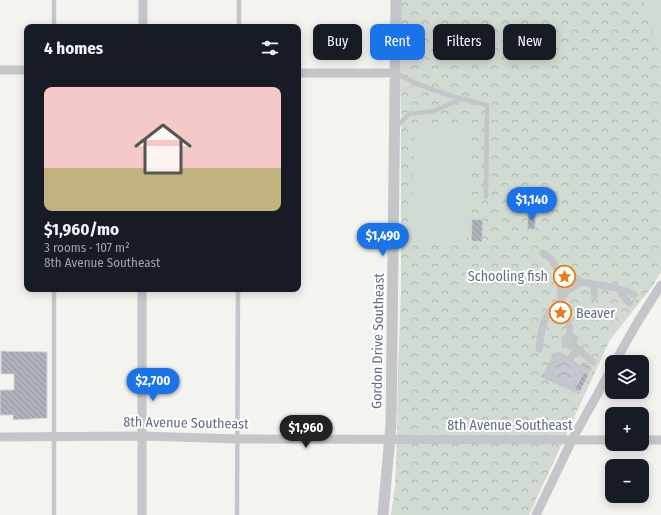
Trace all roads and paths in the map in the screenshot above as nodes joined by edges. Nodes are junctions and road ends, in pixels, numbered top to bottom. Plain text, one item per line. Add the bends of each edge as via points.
1 (54, 0) edge
2 (143, 0) edge
3 (239, 0) edge
4 (396, 0) edge
5 (54, 24) edge
6 (143, 24) edge
7 (239, 24) edge
8 (0, 70) edge
9 (24, 70) edge
10 (301, 73) edge
11 (395, 74) junction
12 (461, 99) junction
13 (395, 128) junction
14 (486, 197) dead end
15 (542, 253) dead end
16 (558, 271) junction
17 (581, 282) junction
18 (594, 285) junction
19 (661, 285) edge
20 (624, 291) junction
21 (54, 292) edge
22 (142, 292) edge
23 (238, 292) edge
24 (634, 295) dead end
25 (561, 296) junction
26 (594, 296) dead end
27 (629, 303) dead end
28 (557, 305) junction
29 (575, 346) junction
30 (539, 349) dead end
31 (619, 355) edge
32 (569, 361) junction
33 (593, 362) dead end
34 (605, 381) edge
35 (142, 436) junction
36 (0, 437) edge
37 (55, 437) junction
38 (573, 438) junction
39 (237, 439) junction
40 (390, 439) junction
41 (605, 440) edge
42 (649, 440) edge
43 (661, 440) edge
44 (54, 515) edge
45 (142, 515) edge
46 (237, 515) edge
47 (383, 515) edge
48 (536, 515) edge

1 - 5 lane
2 - 6 street
3 - 7 lane
4 - 11 street, Gordon Drive Southeast
8 - 9 street
10 - 11 street
11 - 12 lane
11 - 13 street, Gordon Drive Southeast
12 - 13 lane via 434,111 409,114
12 - 14 lane via 487,105
13 - 40 street, Gordon Drive Southeast
15 - 16 street via 552,259
16 - 17 street
16 - 25 street
17 - 18 street
17 - 25 street
18 - 20 street
18 - 26 street
19 - 31 street
20 - 24 street
20 - 27 street via 622,295
21 - 37 lane
22 - 35 street
23 - 39 lane
25 - 28 street
28 - 29 street via 569,326 565,343 568,346
28 - 30 street via 545,320
29 - 32 street
29 - 33 street
32 - 32 street via 557,356 547,376 570,386 579,370
34 - 38 street
35 - 37 street, 8th Avenue Southeast
35 - 39 street, 8th Avenue Southeast
35 - 45 street
36 - 37 street, 8th Avenue Southeast
37 - 44 lane
38 - 40 street, 8th Avenue Southeast
38 - 41 street, 8th Avenue Southeast
38 - 48 street
39 - 40 street, 8th Avenue Southeast
39 - 46 lane
40 - 47 street, Gordon Drive Southeast
42 - 43 street

